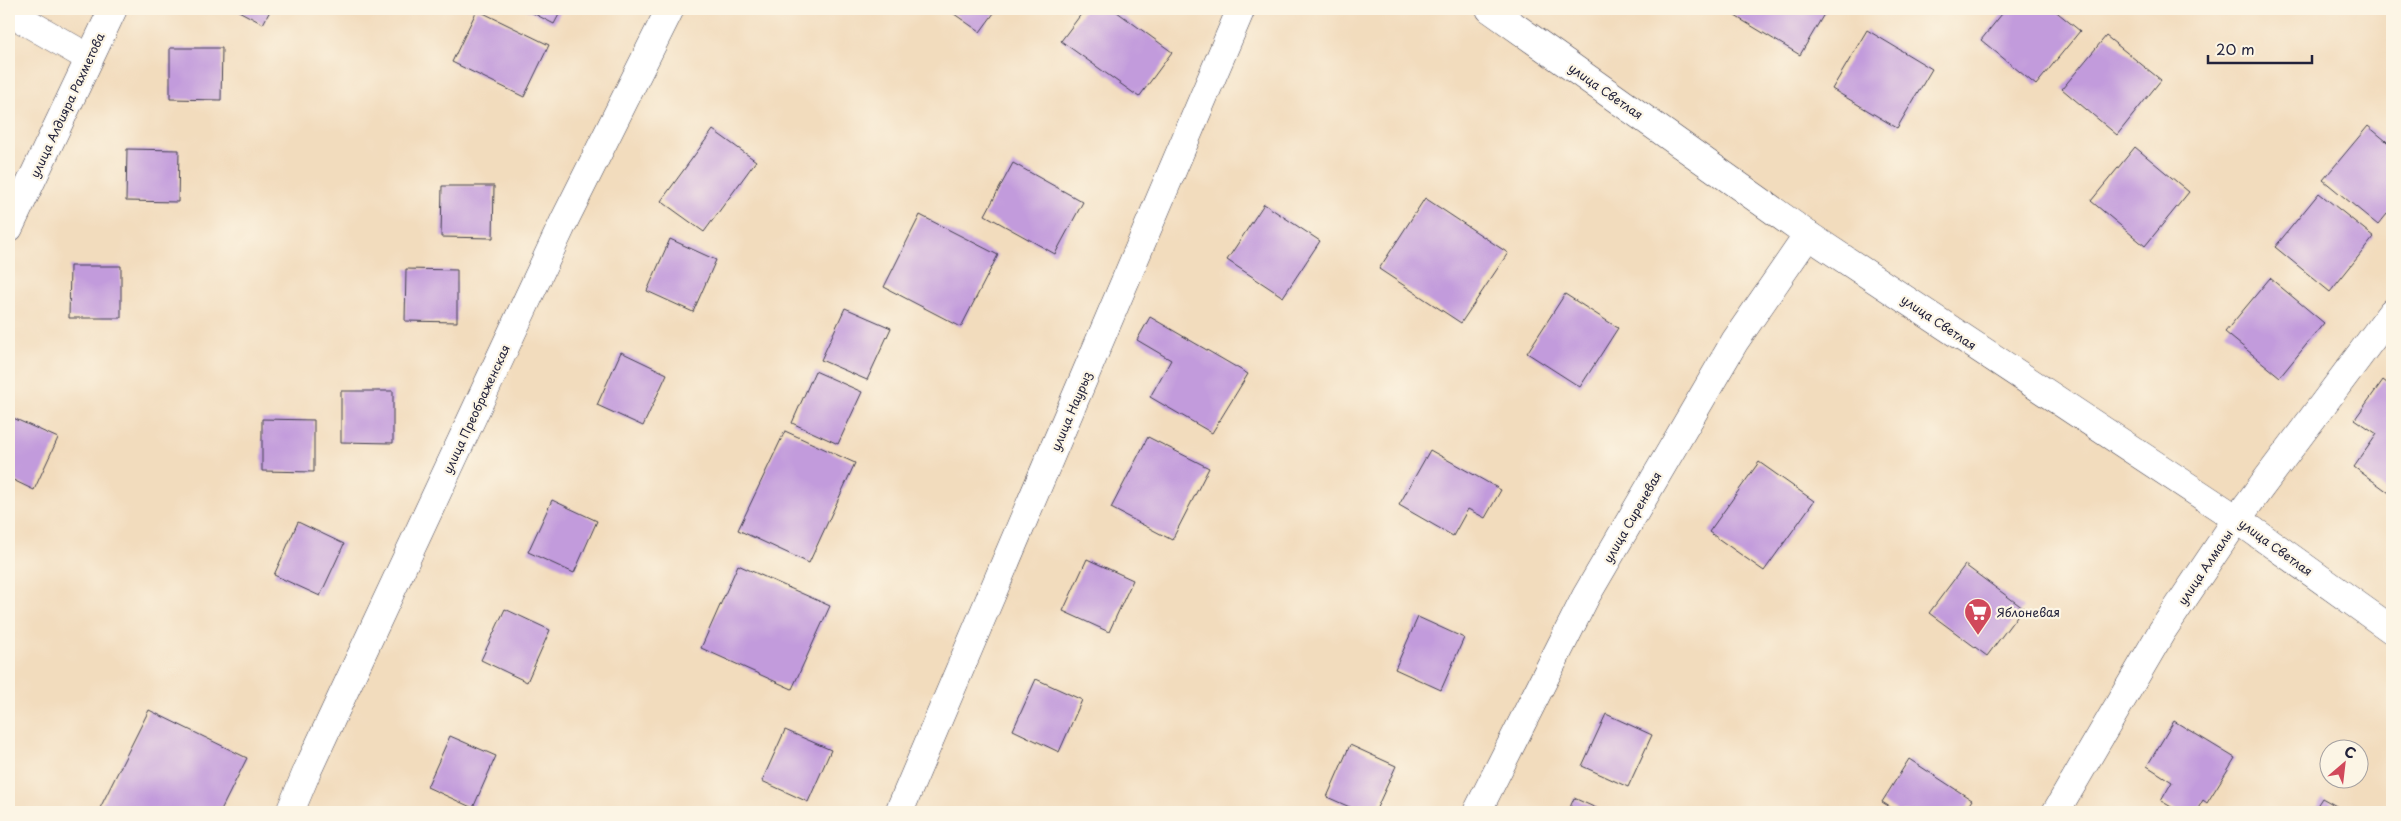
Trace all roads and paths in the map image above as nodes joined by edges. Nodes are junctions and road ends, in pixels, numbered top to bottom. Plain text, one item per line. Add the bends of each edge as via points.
1 (113, 9) edge
2 (670, 9) edge
3 (1241, 9) edge
4 (1490, 9) edge
5 (9, 12) edge
6 (89, 58) junction
7 (9, 228) edge
8 (1808, 235) junction
9 (2392, 312) edge
10 (2237, 519) junction
11 (2392, 630) edge
12 (290, 812) edge
13 (900, 812) edge
14 (1477, 812) edge
15 (2056, 812) edge

1 - 6 street, улица Алдияра Рахметова
2 - 12 street, улица Преображенская via 557,237
3 - 13 street, улица Наурыз
4 - 8 street, улица Светлая
5 - 6 street
6 - 7 street, улица Алдияра Рахметова
8 - 10 street, улица Светлая
8 - 14 street, улица Сиреневая via 1735,341 1586,596
9 - 10 street, улица Алмалы
10 - 11 street, улица Светлая
10 - 15 street, улица Алмалы via 2162,631

